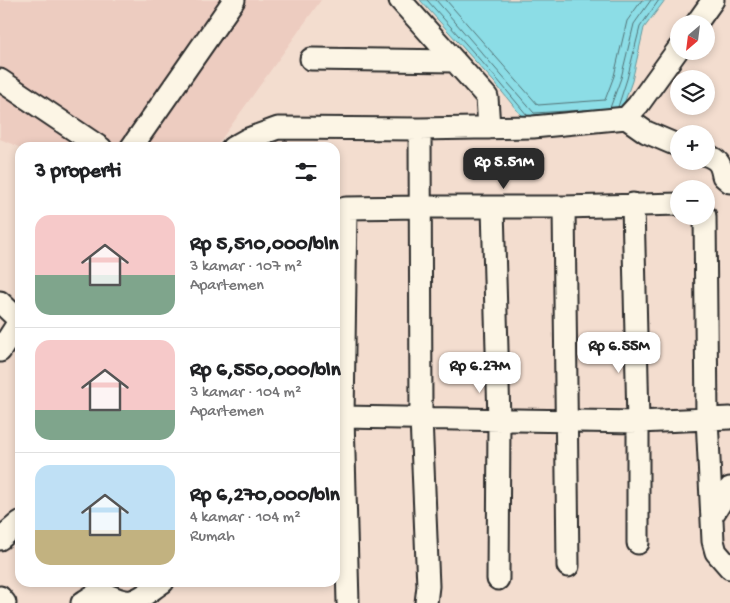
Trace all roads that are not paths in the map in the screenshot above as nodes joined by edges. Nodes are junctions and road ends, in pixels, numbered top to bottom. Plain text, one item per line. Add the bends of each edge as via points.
1 (234, 0) edge
2 (400, 0) edge
3 (713, 0) edge
4 (702, 15) edge
5 (311, 59) dead end
6 (670, 60) edge
7 (455, 61) junction
8 (0, 80) edge
9 (626, 118) junction
10 (489, 128) junction
11 (420, 129) junction
12 (91, 142) edge
13 (134, 142) edge
14 (243, 142) edge
15 (670, 142) edge
16 (715, 159) edge
17 (730, 182) edge
18 (633, 204) junction
19 (670, 204) edge
20 (421, 206) junction
21 (564, 207) junction
22 (493, 208) junction
23 (340, 209) edge
24 (705, 225) edge
25 (0, 302) edge
26 (15, 316) edge
27 (15, 328) edge
28 (0, 351) edge
29 (343, 417) junction
30 (421, 418) junction
31 (707, 418) junction
32 (730, 418) edge
33 (499, 420) junction
34 (567, 420) junction
35 (638, 422) junction
36 (730, 488) edge
37 (712, 516) junction
38 (15, 526) edge
39 (0, 539) edge
40 (638, 543) dead end
41 (568, 566) dead end
42 (730, 568) edge
43 (498, 579) dead end
44 (156, 587) edge
45 (0, 597) edge
46 (5, 603) edge
47 (82, 603) edge
48 (348, 603) edge
49 (426, 603) edge

1 - 13 street
2 - 7 street
3 - 4 street
5 - 7 street
6 - 9 street
7 - 10 street via 487,97
8 - 12 street
9 - 10 street
9 - 15 street via 646,132
10 - 11 street
11 - 14 street via 278,128
11 - 20 street
16 - 17 street via 723,176
18 - 19 street
18 - 21 street
18 - 35 street
20 - 22 street
20 - 23 street
20 - 30 street
21 - 22 street
21 - 34 street
22 - 33 street
23 - 29 street
24 - 31 street
25 - 26 street
27 - 28 street
29 - 30 street
29 - 48 street
30 - 33 street
30 - 49 street
31 - 32 street
31 - 35 street
31 - 37 street
33 - 34 street
33 - 43 street
34 - 35 street
34 - 41 street
35 - 40 street
36 - 37 street
37 - 42 street via 716,552
38 - 39 street
44 - 47 street via 130,601 100,594
45 - 46 street

